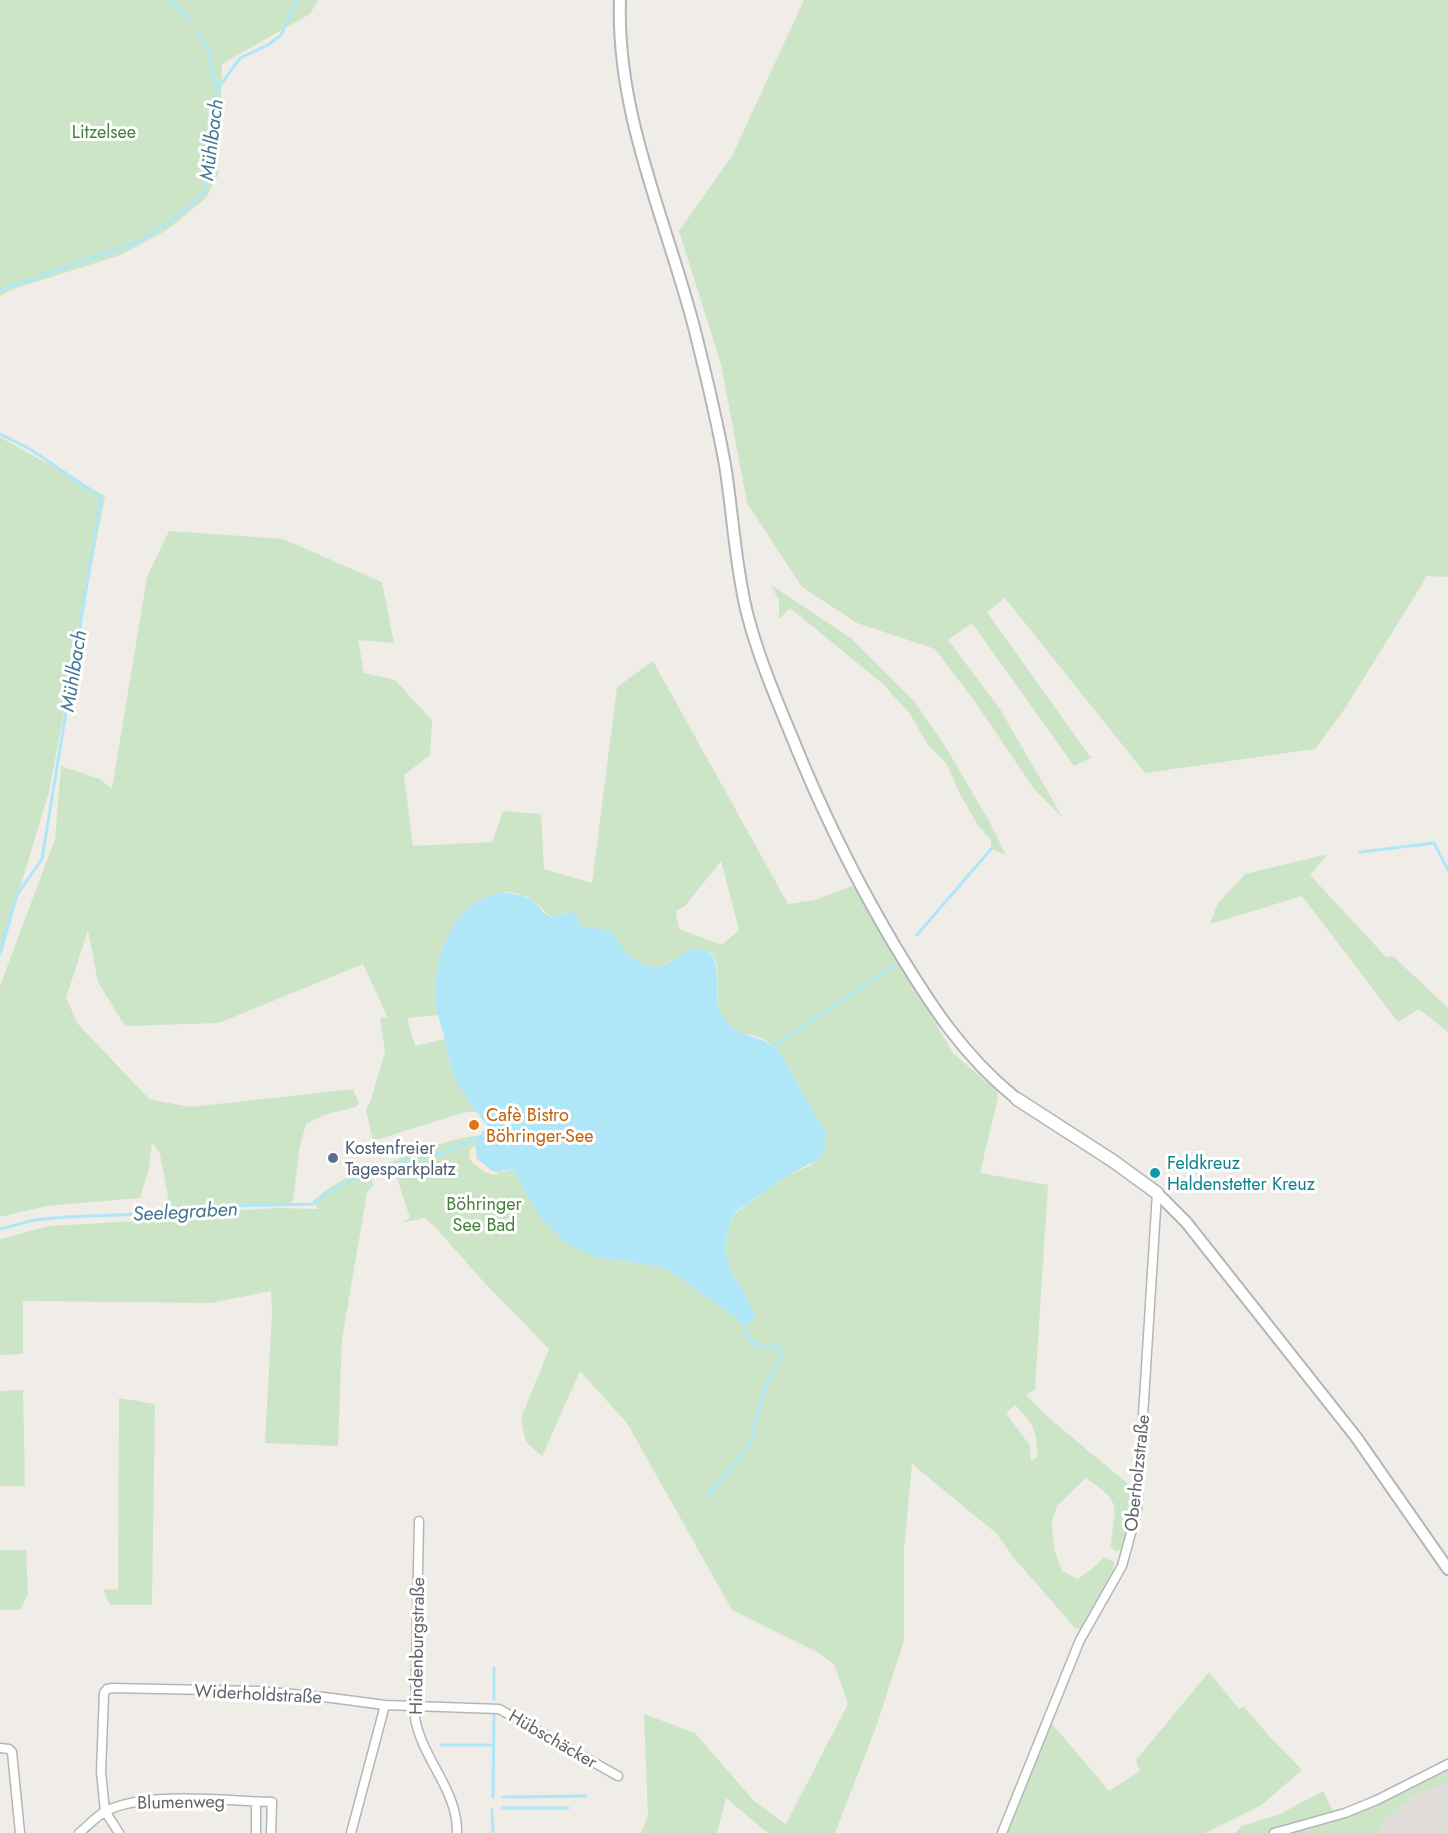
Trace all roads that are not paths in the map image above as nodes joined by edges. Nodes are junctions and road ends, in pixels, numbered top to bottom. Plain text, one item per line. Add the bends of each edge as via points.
1 (620, 0) edge
2 (1017, 1099) joint
3 (1157, 1193) junction
4 (419, 1521) dead end
5 (1448, 1569) edge
6 (385, 1706) junction
7 (414, 1707) junction
8 (0, 1748) edge
9 (1448, 1764) edge
10 (618, 1776) dead end
11 (256, 1802) junction
12 (105, 1811) junction
13 (20, 1833) edge
14 (79, 1833) edge
15 (119, 1833) edge
16 (256, 1833) edge
17 (272, 1833) edge
18 (351, 1833) edge
19 (457, 1833) edge
20 (1002, 1833) edge
21 (1274, 1833) edge

1 - 2 street via 622,58 634,129 688,301 712,395 741,582 763,664 807,776 887,933 960,1045
2 - 3 main road
3 - 5 street via 1192,1228 1356,1437
3 - 20 street, Oberholzstraße via 1137,1511 1131,1537 1122,1566 1080,1640
4 - 7 street, Hindenburgstraße
6 - 7 street, Widerholdstraße
6 - 12 street, Widerholdstraße via 260,1691 107,1689 101,1772
6 - 18 street
7 - 10 street, Hübschäcker via 499,1709
7 - 19 street, Hindenburgstraße via 419,1736 454,1805
8 - 13 street via 12,1752
9 - 21 street via 1345,1813
11 - 12 street, Blumenweg via 145,1800
11 - 16 street
11 - 17 street via 272,1802
12 - 14 street, Blumenweg
12 - 15 street

